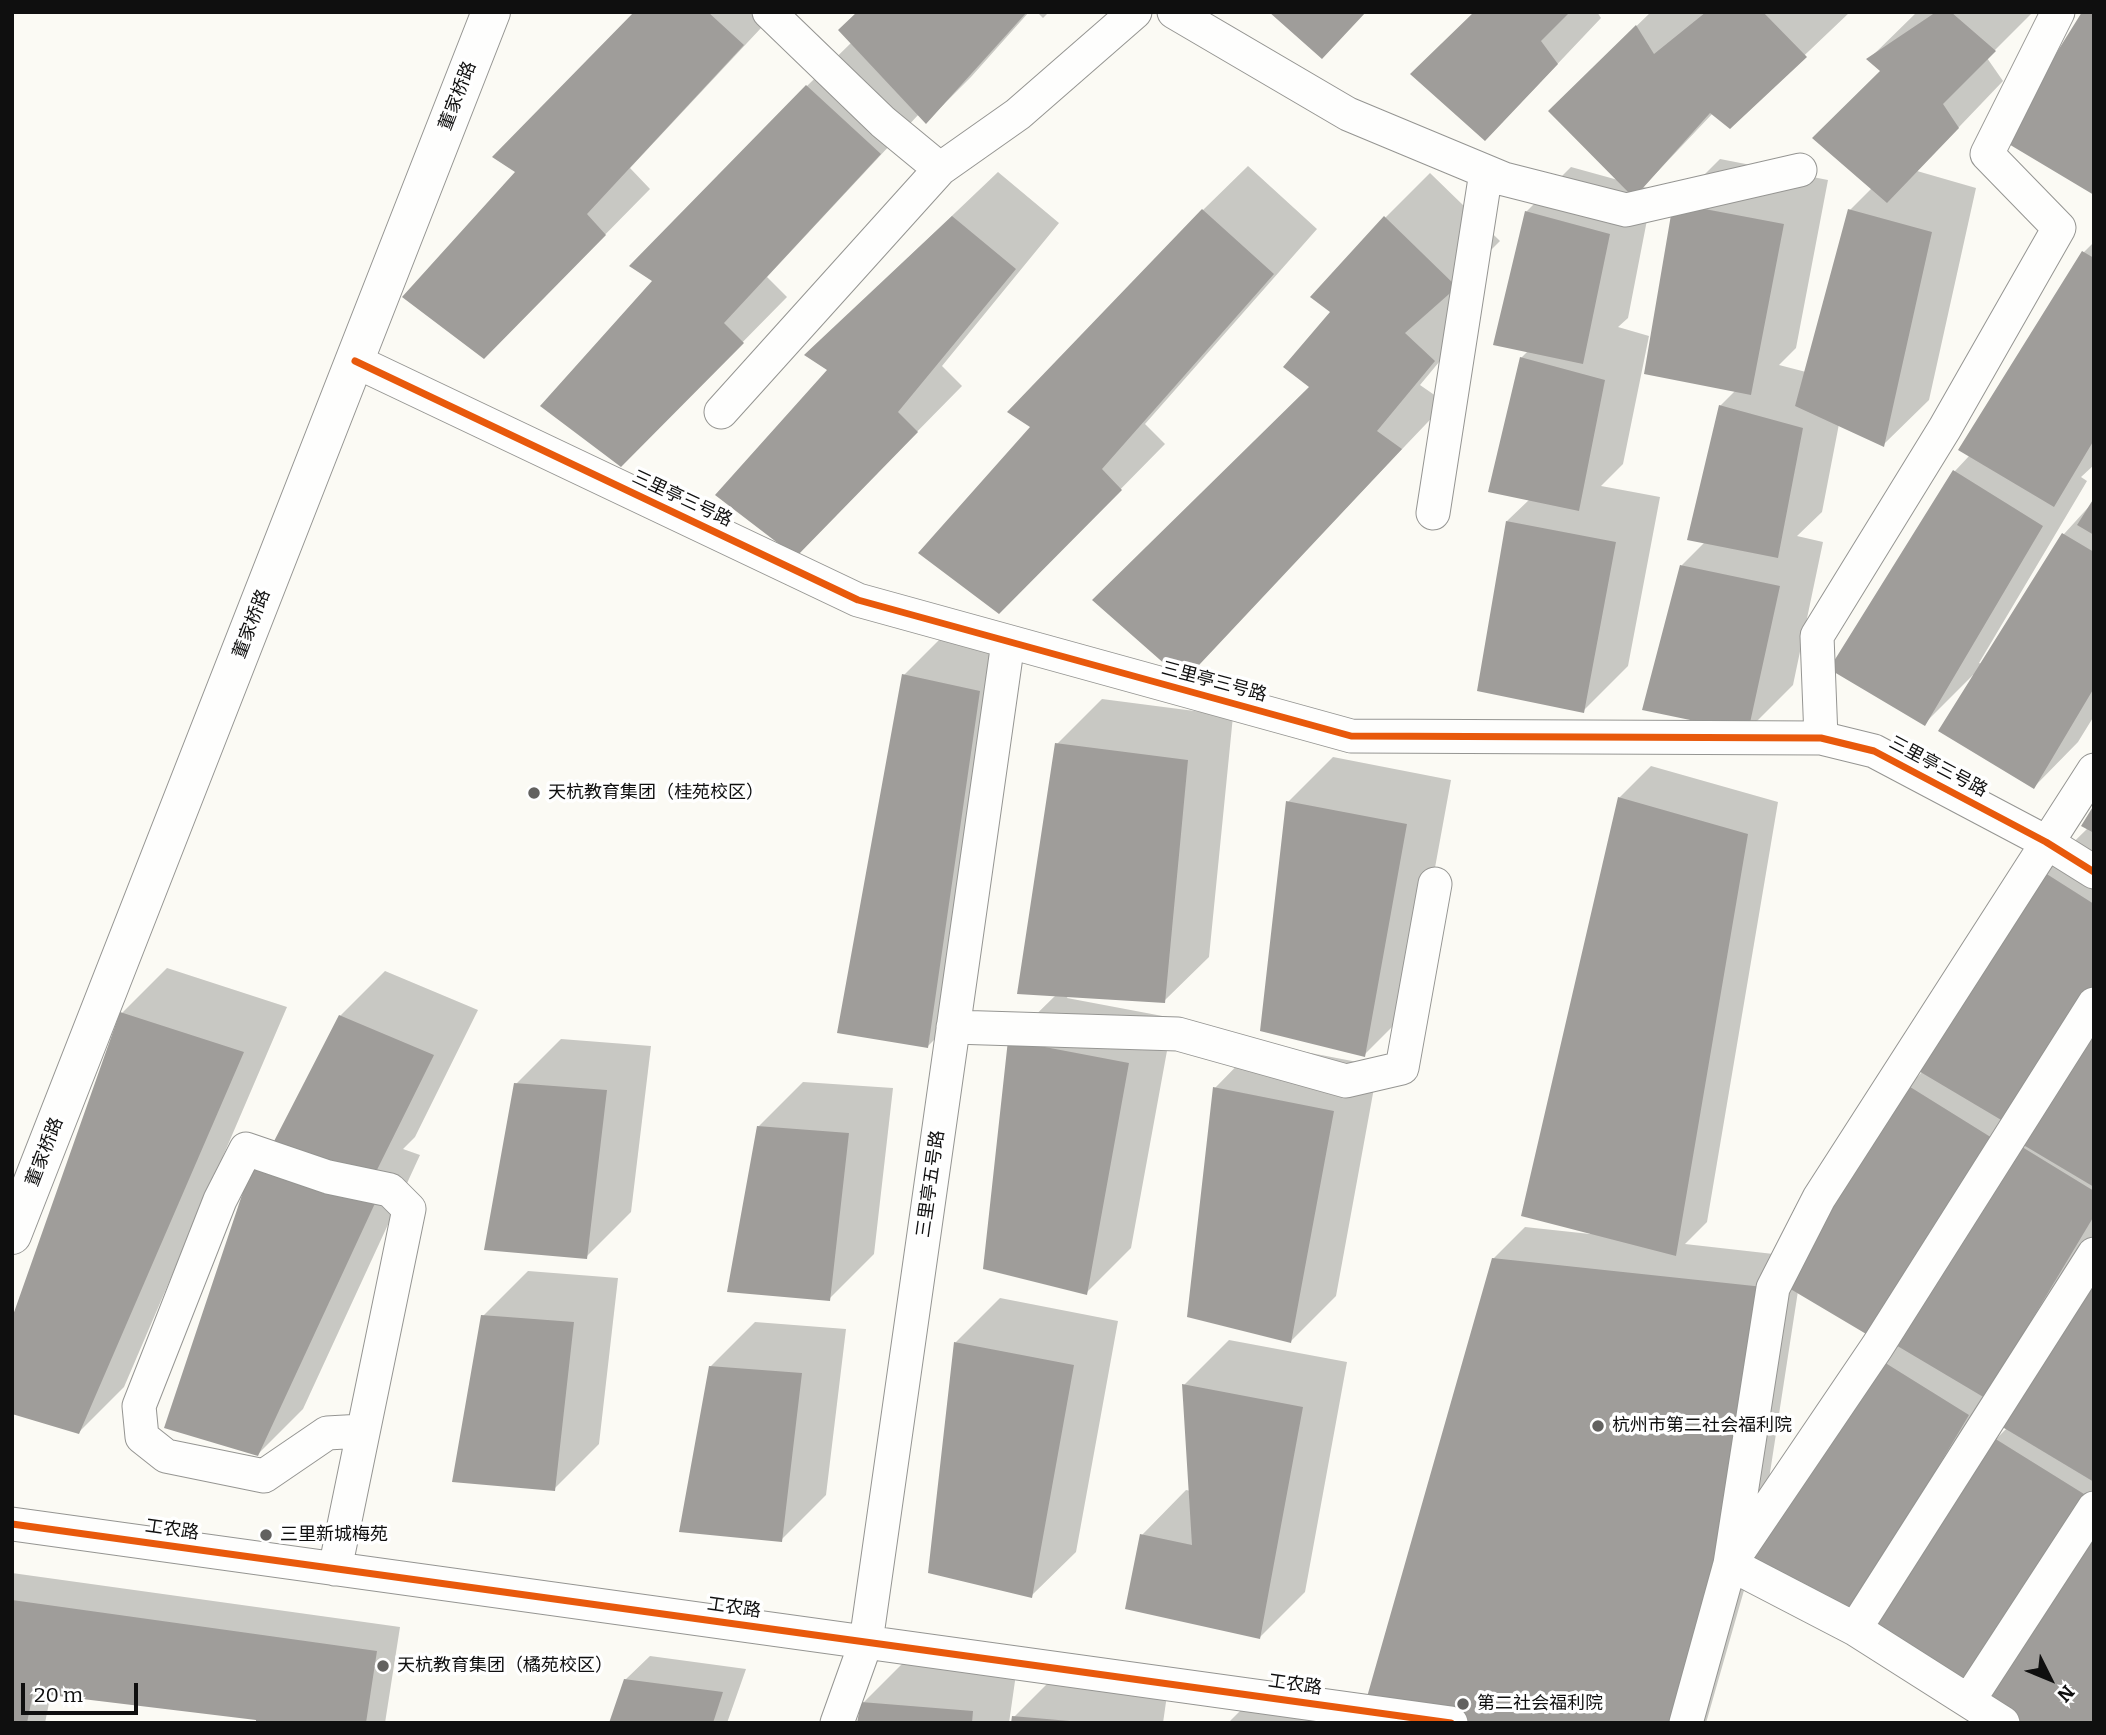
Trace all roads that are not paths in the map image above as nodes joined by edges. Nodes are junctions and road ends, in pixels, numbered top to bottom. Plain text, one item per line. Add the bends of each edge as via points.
1 (491, 12) edge
2 (769, 12) edge
3 (1135, 12) edge
4 (1174, 12) edge
5 (2058, 12) edge
6 (940, 169) junction
7 (1800, 170) dead end
8 (1486, 172) junction
9 (355, 361) junction
10 (721, 412) dead end
11 (1433, 513) dead end
12 (1008, 642) junction
13 (1821, 738) junction
14 (2094, 770) edge
15 (2046, 842) junction
16 (2094, 872) edge
17 (1435, 884) dead end
18 (2094, 1004) edge
19 (953, 1027) junction
20 (12, 1235) edge
21 (2094, 1254) edge
22 (363, 1430) junction
23 (2094, 1508) edge
24 (12, 1524) edge
25 (1730, 1564) junction
26 (335, 1569) junction
27 (1855, 1629) junction
28 (866, 1642) junction
29 (1969, 1700) junction
30 (837, 1723) edge
31 (1451, 1723) edge
32 (1686, 1723) edge
33 (2003, 1723) edge

1 - 9 street, 董家桥路
2 - 6 street via 883,122
3 - 6 street via 1018,114
4 - 8 street via 1348,114
5 - 13 street via 1987,154 2059,228 1945,428 1817,636
6 - 10 street
7 - 8 street via 1626,210
8 - 11 street
9 - 12 street, 三里亭三号路 via 858,600
9 - 20 street, 董家桥路
12 - 13 street, 三里亭三号路 via 1351,736
12 - 19 street, 三里亭五号路
13 - 15 street, 三里亭三号路 via 1874,751
14 - 15 street
15 - 16 street, 三里亭三号路
15 - 25 street via 1819,1198 1773,1288
17 - 19 street via 1402,1068 1346,1081 1178,1034
18 - 25 street via 1877,1347
19 - 28 street, 三里亭五号路
21 - 27 street
22 - 22 street via 409,1209 390,1190 328,1177 246,1149 220,1200 138,1406 142,1437 166,1457 264,1476 327,1433
22 - 26 street
23 - 29 street
24 - 26 street, 工农路
25 - 27 street
25 - 32 street
26 - 28 street, 工农路
27 - 29 street
28 - 30 street, 三里亭五号路
28 - 31 street, 工农路
29 - 33 street

